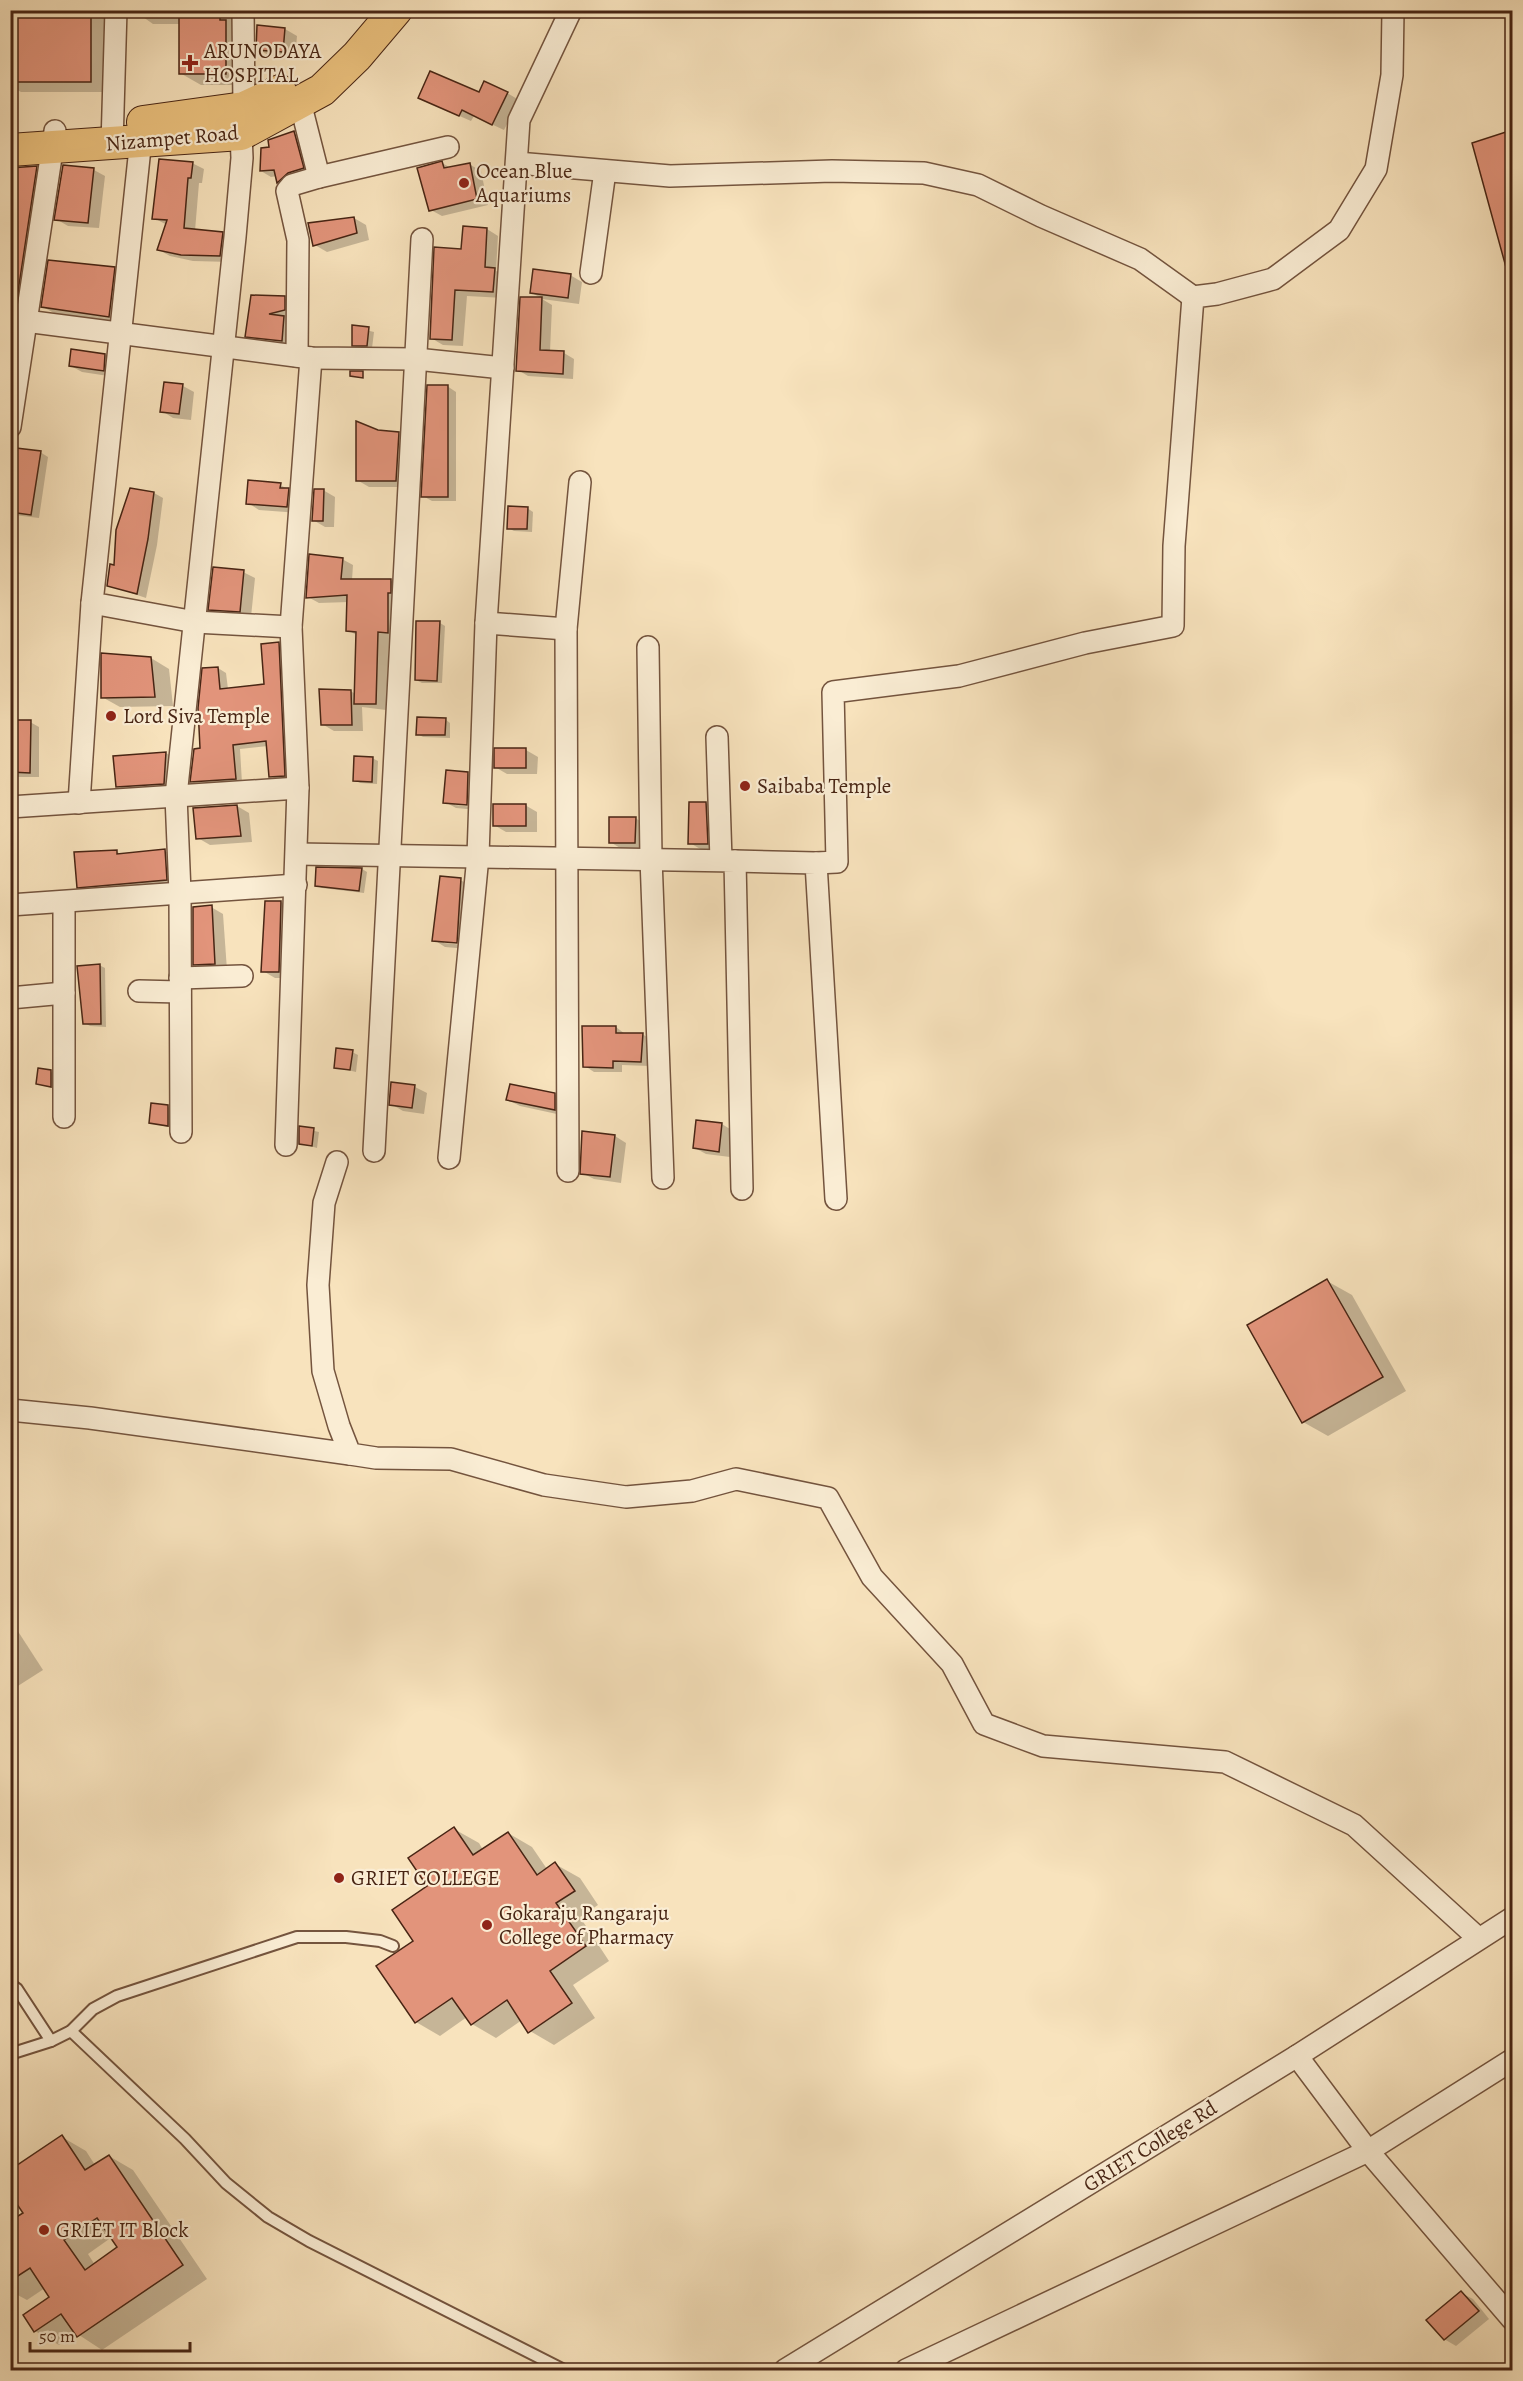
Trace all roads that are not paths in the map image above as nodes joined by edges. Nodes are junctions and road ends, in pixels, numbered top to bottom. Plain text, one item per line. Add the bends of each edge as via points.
1 (116, 10) edge
2 (243, 10) edge
3 (374, 10) edge
4 (396, 10) edge
5 (571, 10) edge
6 (1393, 10) edge
7 (300, 102) junction
8 (243, 121) junction
9 (10, 132) edge
10 (127, 134) junction
11 (54, 139) junction
12 (447, 147) dead end
13 (10, 150) edge
14 (517, 163) junction
15 (605, 171) junction
16 (319, 177) junction
17 (422, 239) dead end
18 (591, 273) dead end
19 (1193, 297) junction
20 (18, 320) edge
21 (120, 332) junction
22 (224, 346) junction
23 (304, 357) junction
24 (416, 359) junction
25 (503, 368) junction
26 (10, 427) edge
27 (580, 482) dead end
28 (92, 603) junction
29 (195, 622) junction
30 (486, 623) junction
31 (291, 627) junction
32 (566, 629) junction
33 (648, 647) dead end
34 (717, 737) dead end
35 (298, 788) junction
36 (176, 796) junction
37 (79, 803) junction
38 (10, 807) edge
39 (297, 854) junction
40 (390, 855) junction
41 (478, 856) junction
42 (567, 858) junction
43 (651, 858) junction
44 (728, 860) junction
45 (816, 862) junction
46 (296, 885) junction
47 (180, 893) junction
48 (64, 902) junction
49 (10, 905) edge
50 (242, 976) dead end
51 (180, 985) junction
52 (139, 991) dead end
53 (64, 993) junction
54 (10, 998) edge
55 (64, 1117) dead end
56 (181, 1132) dead end
57 (286, 1145) dead end
58 (374, 1151) dead end
59 (449, 1158) dead end
60 (337, 1162) dead end
61 (568, 1170) dead end
62 (663, 1178) dead end
63 (741, 1189) dead end
64 (836, 1199) dead end
65 (10, 1410) edge
66 (350, 1454) junction
67 (1512, 1918) edge
68 (1478, 1938) junction
69 (393, 1947) dead end
70 (10, 1983) edge
71 (71, 2031) junction
72 (51, 2041) junction
73 (10, 2054) edge
74 (1297, 2055) junction
75 (1508, 2070) edge
76 (1368, 2151) junction
77 (1512, 2319) edge
78 (564, 2370) edge
79 (785, 2370) edge
80 (906, 2370) edge

1 - 10 street
2 - 8 street
3 - 8 main road, Nizampet Road via 347,42 315,69 268,98
4 - 7 main road, Nizampet Road via 322,90
5 - 14 street via 519,120
6 - 19 street via 1392,75 1376,169 1339,230 1273,279
7 - 8 main road, Nizampet Road
7 - 16 street
8 - 10 main road, Nizampet Road
8 - 22 street
9 - 11 main road, Nizampet Road
10 - 11 main road, Nizampet Road
10 - 21 street
11 - 13 main road, Nizampet Road
11 - 20 street
12 - 16 street
14 - 15 street
14 - 25 street
15 - 18 street
15 - 19 street via 670,176 832,171 924,173 978,185 1140,259
16 - 23 street via 292,185 287,191 298,240
17 - 24 street
19 - 45 street via 1174,546 1173,626 1085,643 959,676 833,692 837,862
20 - 21 street
20 - 26 street
21 - 22 street
21 - 28 street
22 - 23 street
22 - 29 street
23 - 24 street
23 - 31 street
24 - 25 street
24 - 40 street
25 - 30 street
27 - 32 street
28 - 29 street
28 - 37 street
29 - 31 street
29 - 36 street
30 - 32 street
30 - 41 street
31 - 35 street
32 - 42 street
33 - 43 street
34 - 44 street
35 - 36 street
35 - 39 street
36 - 37 street
36 - 47 street
37 - 38 street
39 - 40 street
39 - 46 street
40 - 41 street
40 - 58 street
41 - 42 street
41 - 59 street
42 - 43 street
42 - 61 street
43 - 44 street
43 - 62 street
44 - 45 street
44 - 63 street
45 - 64 street
46 - 47 street
46 - 57 street
47 - 48 street
47 - 51 street
48 - 49 street
48 - 53 street
50 - 51 street
51 - 52 street
51 - 56 street
53 - 54 street
53 - 55 street
60 - 66 street via 324,1203 318,1285 323,1371
65 - 66 street
66 - 68 street via 451,1459 544,1485 626,1497 692,1491 736,1479 828,1498 872,1577 952,1664 984,1724 1043,1746 1225,1762 1354,1825
67 - 68 street, GRIET College Rd
68 - 74 street, GRIET College Rd
69 - 71 lane via 380,1941 346,1937 297,1937 117,1996 93,2009
70 - 72 lane
71 - 72 lane
71 - 78 lane via 226,2183 268,2217
72 - 73 lane
74 - 76 street
74 - 79 street, GRIET College Rd
75 - 76 street
76 - 77 street
76 - 80 street

